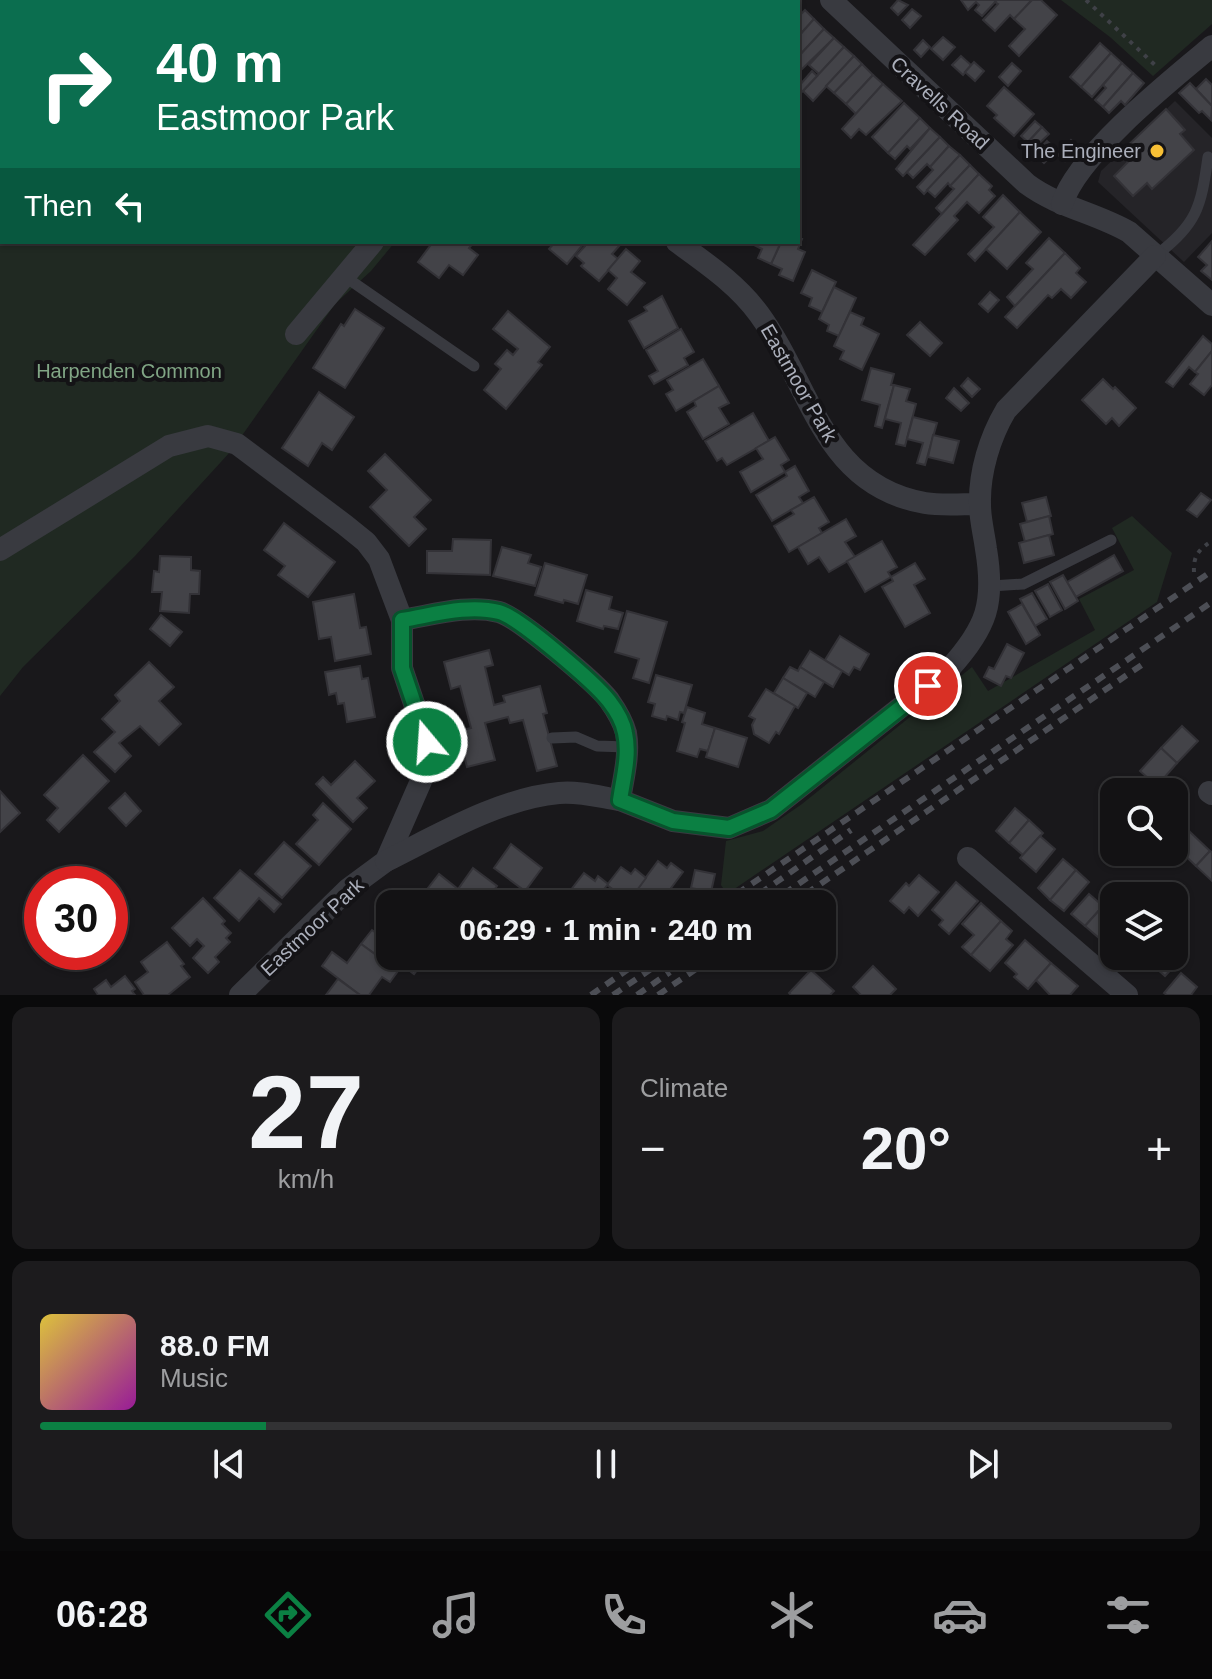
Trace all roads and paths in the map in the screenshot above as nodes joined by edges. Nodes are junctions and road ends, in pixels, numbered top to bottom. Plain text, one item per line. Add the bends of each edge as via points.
1 (831, 0) edge
2 (1086, 0) edge
3 (1212, 46) edge
4 (1168, 83) junction
5 (1208, 157) dead end
6 (1062, 204) junction
7 (371, 244) edge
8 (680, 244) edge
9 (1155, 256) junction
10 (343, 276) junction
11 (1212, 305) edge
12 (296, 334) dead end
13 (474, 366) dead end
14 (980, 504) junction
15 (1111, 540) dead end
16 (1212, 541) edge
17 (0, 550) edge
18 (1194, 572) dead end
19 (991, 586) junction
20 (402, 620) junction
21 (552, 738) dead end
22 (627, 747) junction
23 (620, 800) junction
24 (968, 858) dead end
25 (386, 861) junction
26 (240, 995) edge
27 (1127, 995) edge

1 - 6 street, Cravells Road via 1027,184
2 - 4 path via 1158,67
3 - 4 street
4 - 6 street via 1079,171
5 - 9 lane via 1196,216
6 - 9 street, Cravells Road via 1114,223
7 - 10 street
8 - 14 street, Eastmoor Park via 732,283 755,308 822,429 859,474 902,497
9 - 11 street, Cravells Road
9 - 14 street, Eastmoor Park via 1006,410 988,449
10 - 12 street
10 - 13 lane
14 - 19 street, Eastmoor Park
15 - 19 lane via 1023,584
16 - 18 path via 1199,549
17 - 20 street via 169,446 208,436 237,444 366,542 379,559
19 - 23 street, Eastmoor Park via 980,629 950,668 771,810 729,828 673,821
20 - 22 street via 482,610 519,621 607,698 619,716
20 - 25 street via 402,668 427,742 427,762
21 - 22 lane
22 - 23 street
23 - 25 street, Eastmoor Park via 578,793 531,798 469,820
24 - 27 street
25 - 26 street, Eastmoor Park via 348,889

